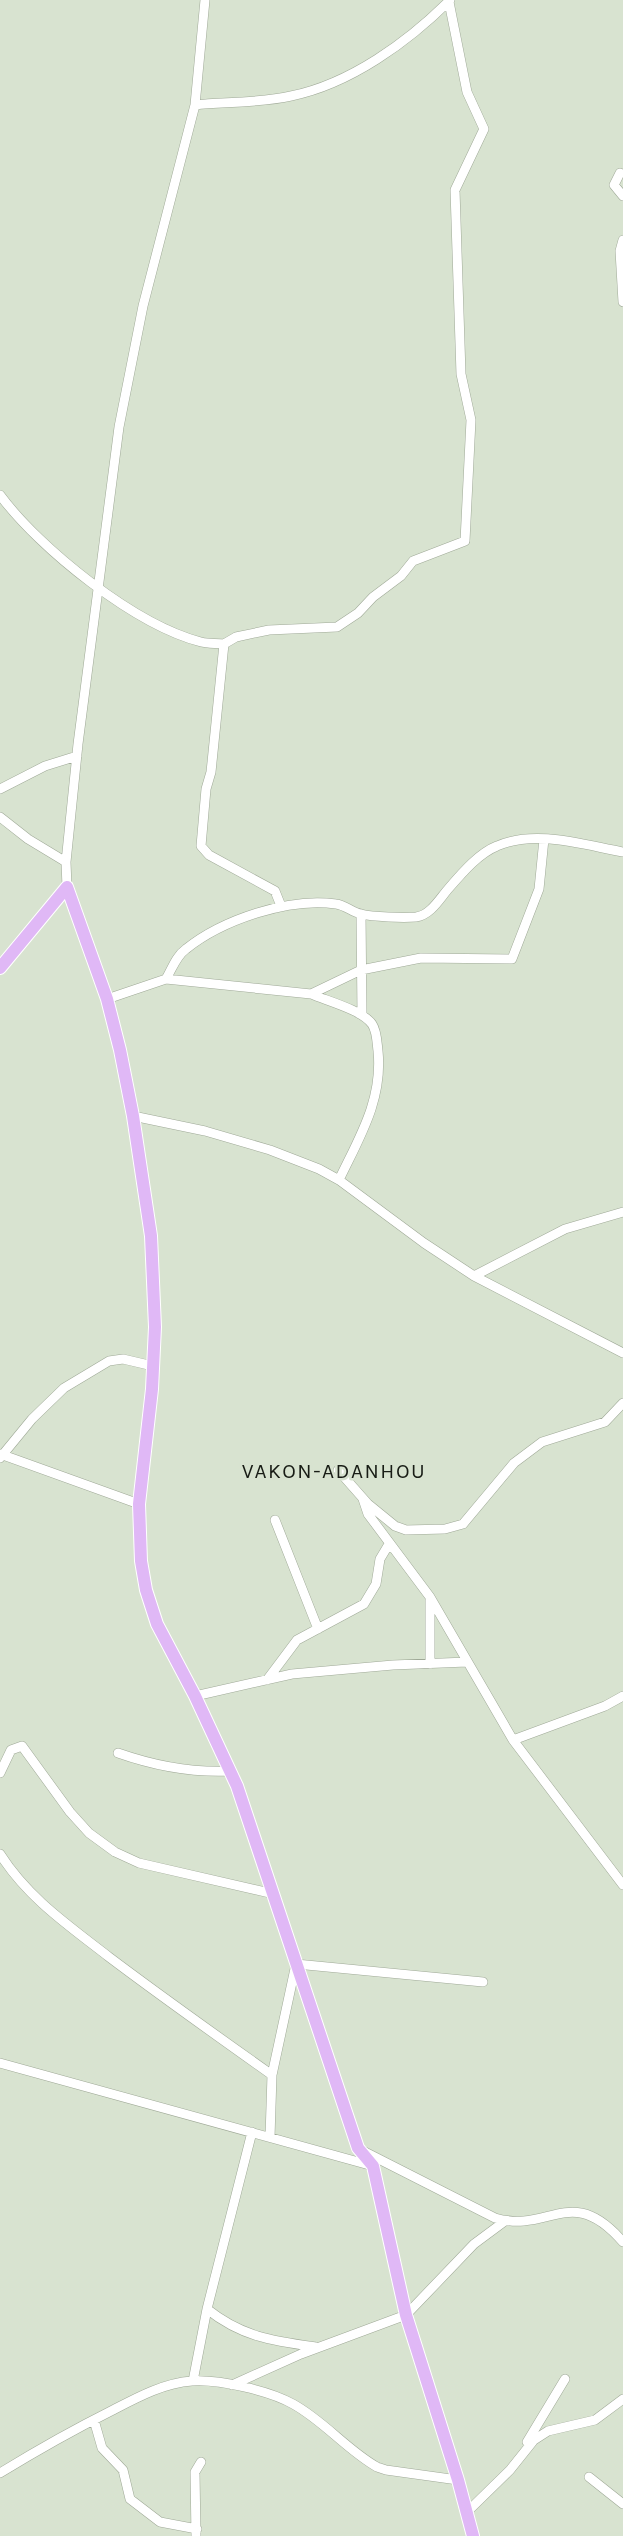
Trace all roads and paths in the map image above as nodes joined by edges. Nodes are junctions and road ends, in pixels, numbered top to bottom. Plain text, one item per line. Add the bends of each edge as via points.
1 (205, 0) edge
2 (449, 1) edge
3 (195, 105) junction
4 (620, 173) dead end
5 (623, 195) edge
6 (623, 240) edge
7 (623, 302) edge
8 (0, 495) edge
9 (97, 586) junction
10 (224, 644) junction
11 (77, 756) junction
12 (0, 789) edge
13 (0, 817) edge
14 (544, 839) junction
15 (623, 852) edge
16 (66, 862) junction
17 (67, 887) junction
18 (281, 906) junction
19 (361, 914) junction
20 (0, 968) edge
21 (361, 970) junction
22 (166, 979) junction
23 (311, 994) junction
24 (107, 999) junction
25 (362, 1015) junction
26 (133, 1116) junction
27 (339, 1180) junction
28 (623, 1212) edge
29 (474, 1276) junction
30 (623, 1353) edge
31 (153, 1366) junction
32 (623, 1403) edge
33 (1, 1456) edge
34 (338, 1470) dead end
35 (363, 1499) junction
36 (139, 1504) junction
37 (274, 1520) dead end
38 (389, 1544) junction
39 (430, 1597) junction
40 (318, 1629) junction
41 (467, 1662) junction
42 (430, 1664) junction
43 (267, 1680) junction
44 (195, 1696) junction
45 (623, 1696) edge
46 (513, 1740) junction
47 (118, 1753) dead end
48 (231, 1771) junction
49 (0, 1773) edge
50 (0, 1854) edge
51 (623, 1885) edge
52 (274, 1894) junction
53 (296, 1964) junction
54 (483, 1982) dead end
55 (0, 2063) edge
56 (272, 2075) junction
57 (252, 2132) junction
58 (270, 2137) junction
59 (358, 2148) junction
60 (373, 2166) junction
61 (505, 2221) junction
62 (623, 2242) edge
63 (207, 2309) junction
64 (406, 2315) junction
65 (319, 2347) junction
66 (565, 2379) dead end
67 (193, 2381) junction
68 (231, 2386) junction
69 (623, 2399) edge
70 (94, 2420) junction
71 (201, 2462) dead end
72 (510, 2469) junction
73 (0, 2473) edge
74 (589, 2477) dead end
75 (458, 2480) junction
76 (623, 2504) edge
77 (467, 2512) junction
78 (197, 2533) edge
79 (473, 2536) edge

1 - 3 street
2 - 3 street via 381,58 337,82 291,96
2 - 10 street via 467,92 484,129 455,190 461,374 471,420 465,541 413,561 401,576 337,627 268,630 236,637
3 - 9 street via 131,362
4 - 5 street via 614,185
6 - 7 street
8 - 9 street via 71,568
9 - 10 street via 155,623 202,642
9 - 11 street
10 - 18 street via 201,846 209,855 270,886
11 - 12 street via 45,766
11 - 16 street
13 - 16 street
14 - 15 street
14 - 19 street via 508,842 486,852 429,911 417,917
14 - 21 street via 539,889 512,959 421,958
16 - 17 street
17 - 20 main road
17 - 24 main road
18 - 19 street via 338,904
18 - 22 street via 231,923 186,948
19 - 21 street
21 - 23 street
21 - 25 street
22 - 23 street
22 - 24 street
23 - 25 street
24 - 26 main road
25 - 27 street via 373,1025 380,1068 374,1104
26 - 27 street via 270,1150
26 - 31 main road via 151,1236
27 - 29 street
28 - 29 street via 565,1229
29 - 30 street
31 - 33 street via 123,1359 109,1361 64,1388
31 - 36 main road
32 - 35 street via 605,1422 542,1442 514,1463 464,1524 445,1529 406,1530 395,1526
33 - 36 street
34 - 35 street
35 - 38 street via 368,1514
36 - 44 main road via 146,1590 157,1624
37 - 40 street
38 - 39 street
38 - 40 street via 380,1559 376,1584 364,1604
39 - 41 street
39 - 42 street
40 - 43 street via 297,1640
41 - 42 street
41 - 46 street
42 - 43 street via 292,1674
43 - 44 street
44 - 48 main road
45 - 46 street
46 - 51 street
47 - 48 street via 181,1770
48 - 52 main road
49 - 52 street via 11,1750 22,1746 70,1812 115,1852 139,1863
50 - 56 street via 45,1908
52 - 53 main road
53 - 54 street
53 - 56 street
53 - 59 main road
55 - 57 street
56 - 58 street
57 - 58 street
57 - 63 street
58 - 60 street
59 - 60 main road
59 - 61 street via 478,2211
60 - 64 main road
61 - 62 street via 580,2211 605,2225
61 - 64 street via 474,2244
63 - 65 street via 224,2323 256,2337
63 - 67 street
64 - 65 street
64 - 75 main road
65 - 68 street
66 - 72 street
67 - 68 street
67 - 70 street via 157,2390
68 - 75 street via 266,2393 293,2404 377,2467
69 - 72 street via 595,2420 541,2435
70 - 73 street
70 - 78 street via 102,2448 123,2470 130,2499 160,2522
71 - 78 street via 195,2472
72 - 77 street
74 - 76 street
75 - 77 main road
77 - 79 main road

